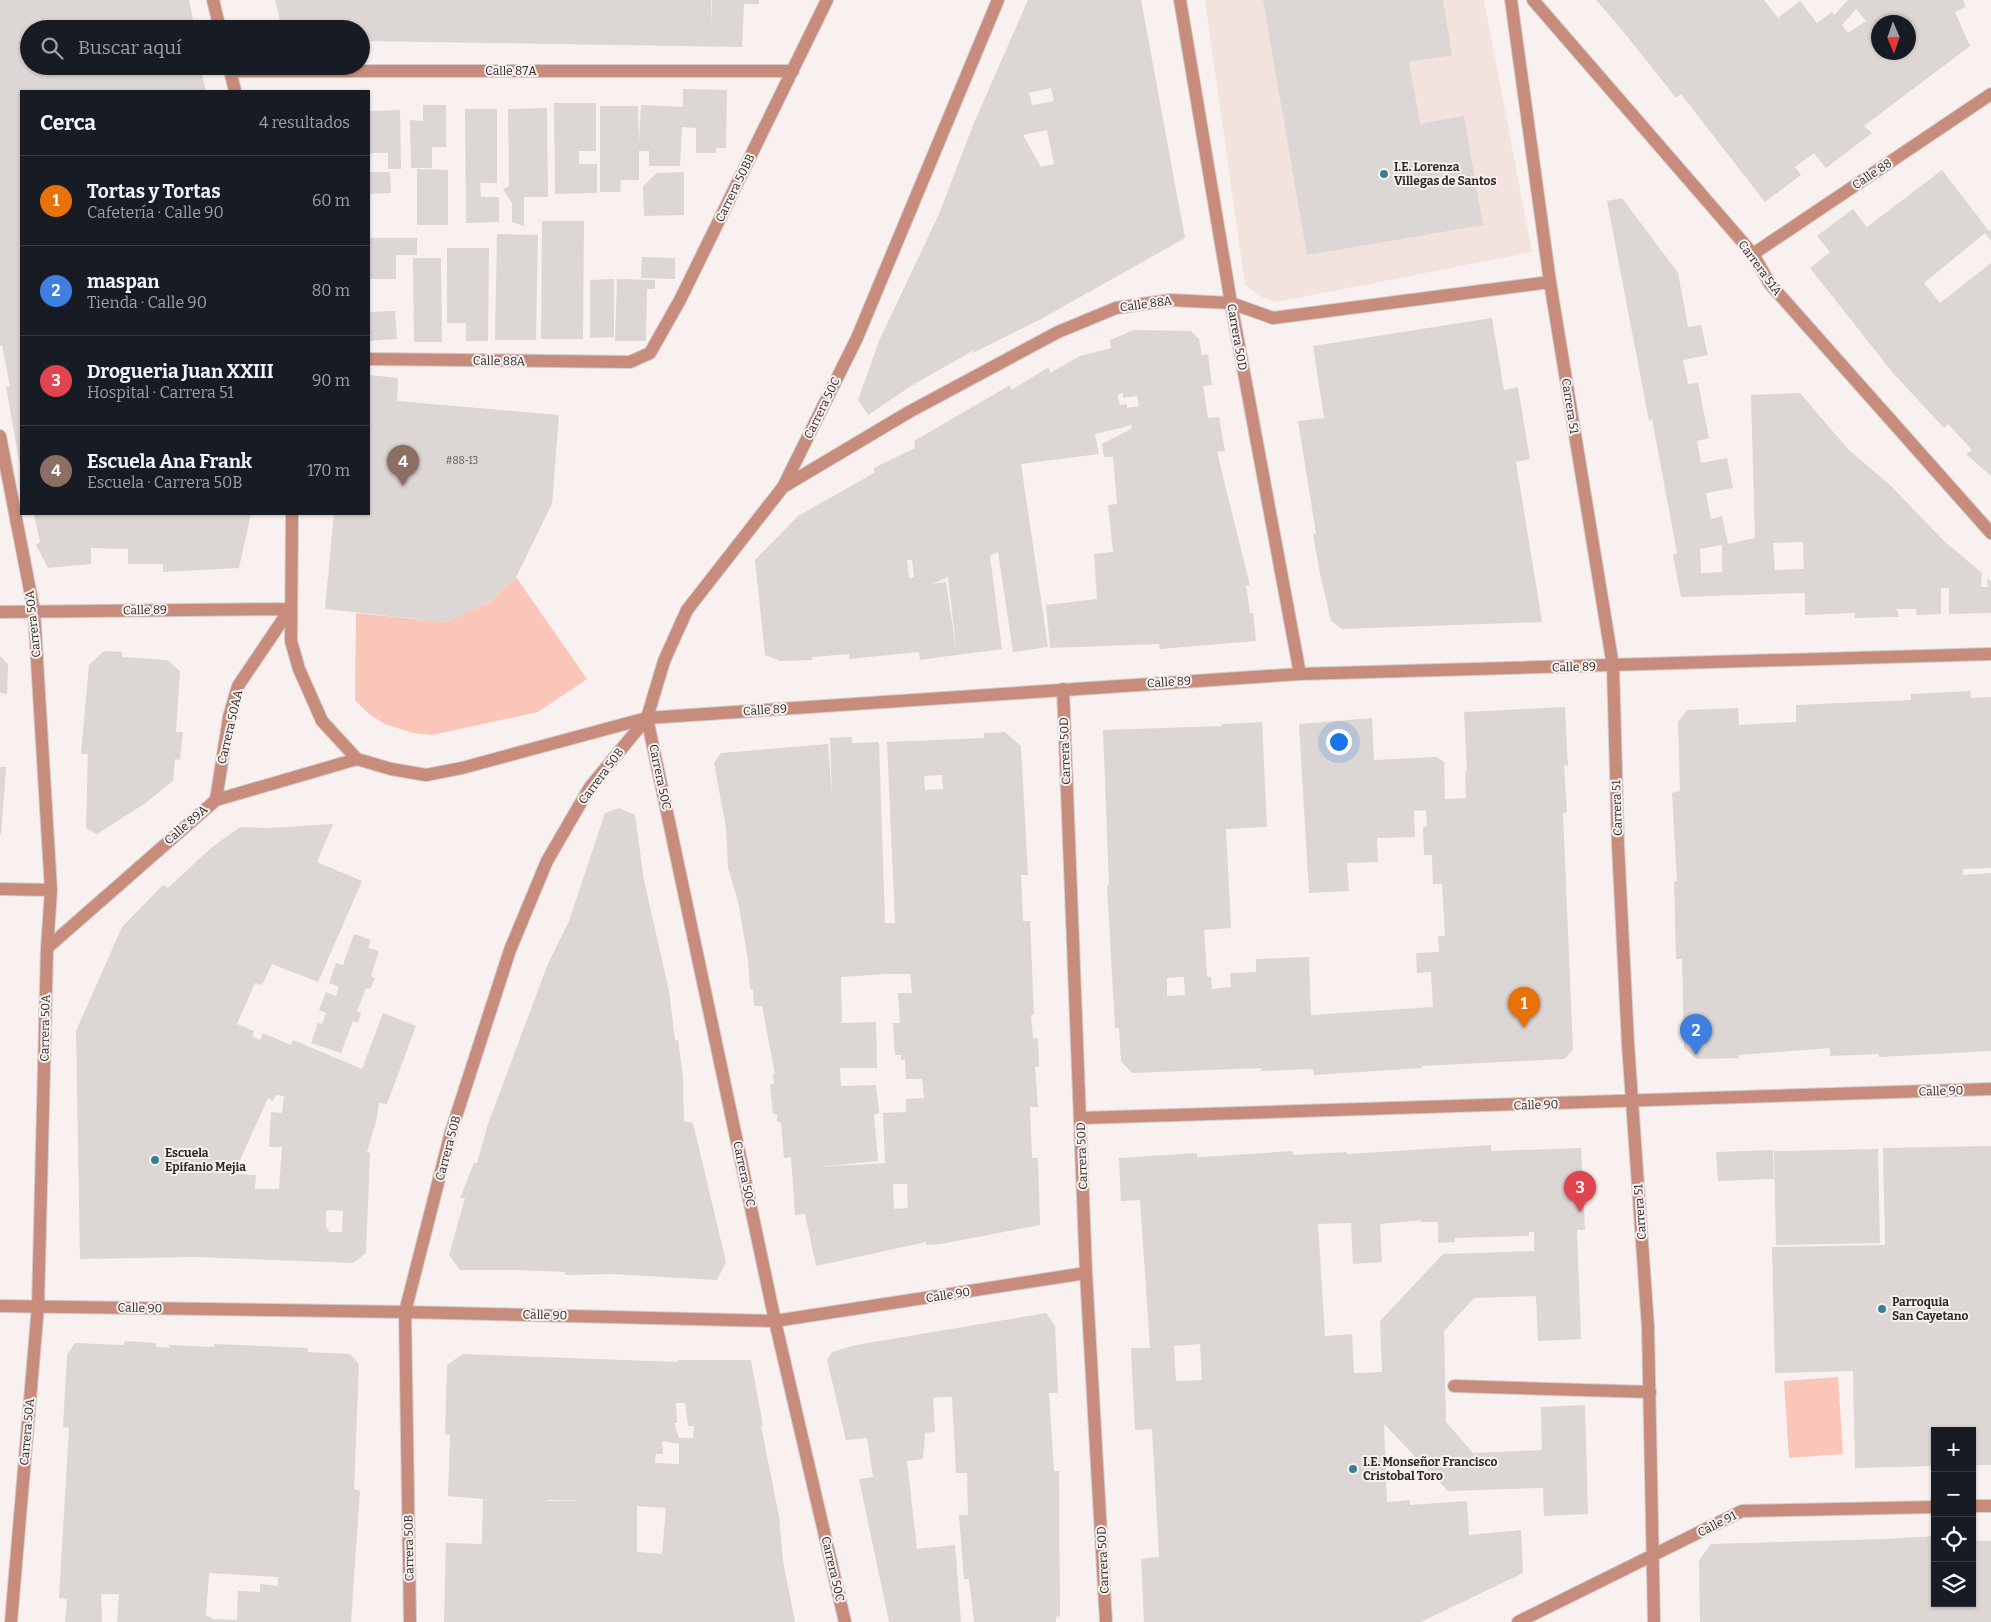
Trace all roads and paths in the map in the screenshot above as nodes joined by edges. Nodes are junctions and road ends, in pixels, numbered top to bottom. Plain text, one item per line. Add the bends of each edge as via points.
1 (213, 0) edge
2 (827, 0) edge
3 (998, 0) edge
4 (1180, 0) edge
5 (1511, 0) edge
6 (1533, 0) edge
7 (218, 20) edge
8 (370, 69) edge
9 (793, 71) junction
10 (231, 75) edge
11 (235, 90) edge
12 (1991, 94) edge
13 (1753, 254) junction
14 (1550, 282) junction
15 (1231, 303) junction
16 (370, 360) edge
17 (630, 362) joint
18 (0, 436) edge
19 (783, 487) junction
20 (292, 515) edge
21 (1991, 533) edge
22 (290, 609) junction
23 (34, 611) junction
24 (0, 612) edge
25 (1991, 654) edge
26 (1613, 666) junction
27 (1300, 674) junction
28 (1063, 690) junction
29 (647, 718) junction
30 (357, 760) junction
31 (216, 800) junction
32 (0, 889) edge
33 (51, 890) junction
34 (47, 948) junction
35 (1991, 1089) edge
36 (1633, 1102) junction
37 (1081, 1118) junction
38 (1086, 1273) junction
39 (0, 1306) edge
40 (38, 1306) junction
41 (405, 1312) junction
42 (776, 1321) junction
43 (1454, 1386) dead end
44 (1650, 1392) junction
45 (1976, 1506) edge
46 (1991, 1506) edge
47 (1931, 1507) edge
48 (1654, 1556) junction
49 (11, 1622) edge
50 (410, 1622) edge
51 (845, 1622) edge
52 (1106, 1622) edge
53 (1518, 1622) edge
54 (1654, 1622) edge

1 - 7 street
2 - 9 street, Carrera 50BB
3 - 19 street, Carrera 50C via 857,338
4 - 15 street, Carrera 50D
5 - 14 street, Carrera 51
6 - 13 street, Carrera 51A
8 - 9 street, Calle 87A
9 - 17 street, Carrera 50BB via 650,353
10 - 11 street
12 - 13 street, Calle 88
13 - 21 street, Carrera 51A via 1770,284
14 - 15 street, Calle 88A via 1273,318
14 - 26 street, Carrera 51
15 - 19 street, Calle 88A via 1170,300 1116,308 1058,332 909,412
15 - 27 street, Carrera 50D
16 - 17 street, Calle 88A
18 - 23 street, Carrera 50A
19 - 29 street, Carrera 50C via 687,610 664,661
20 - 22 street
22 - 23 street, Calle 89
22 - 30 street via 290,641 318,712 322,721
22 - 31 street, Carrera 50AA via 238,686 229,717
23 - 24 street, Calle 89
23 - 33 street, Carrera 50A
25 - 26 street, Calle 89
26 - 27 street, Calle 89
26 - 36 street, Carrera 51 via 1618,845
27 - 28 street, Calle 89
28 - 29 street, Calle 89
28 - 37 street, Carrera 50D
29 - 30 street, Calle 89 via 426,775
29 - 41 street, Carrera 50B via 585,795 547,861 513,941 451,1132
29 - 42 street, Carrera 50C
30 - 31 street, Calle 89A
31 - 34 street, Calle 89A
32 - 33 street
33 - 34 street, Carrera 50A
34 - 40 street, Carrera 50A
35 - 36 street, Calle 90
36 - 37 street, Calle 90
36 - 44 street, Carrera 51
37 - 38 street, Carrera 50D
38 - 42 street, Calle 90
38 - 52 street, Carrera 50D
39 - 40 street, Calle 90
40 - 41 street, Calle 90
40 - 49 street, Carrera 50A
41 - 42 street, Calle 90
41 - 50 street, Carrera 50B
42 - 51 street, Carrera 50C
43 - 44 street
44 - 48 street, Carrera 51
45 - 46 street
47 - 48 street, Calle 91 via 1742,1511
48 - 53 street, Calle 91
48 - 54 street, Carrera 51

